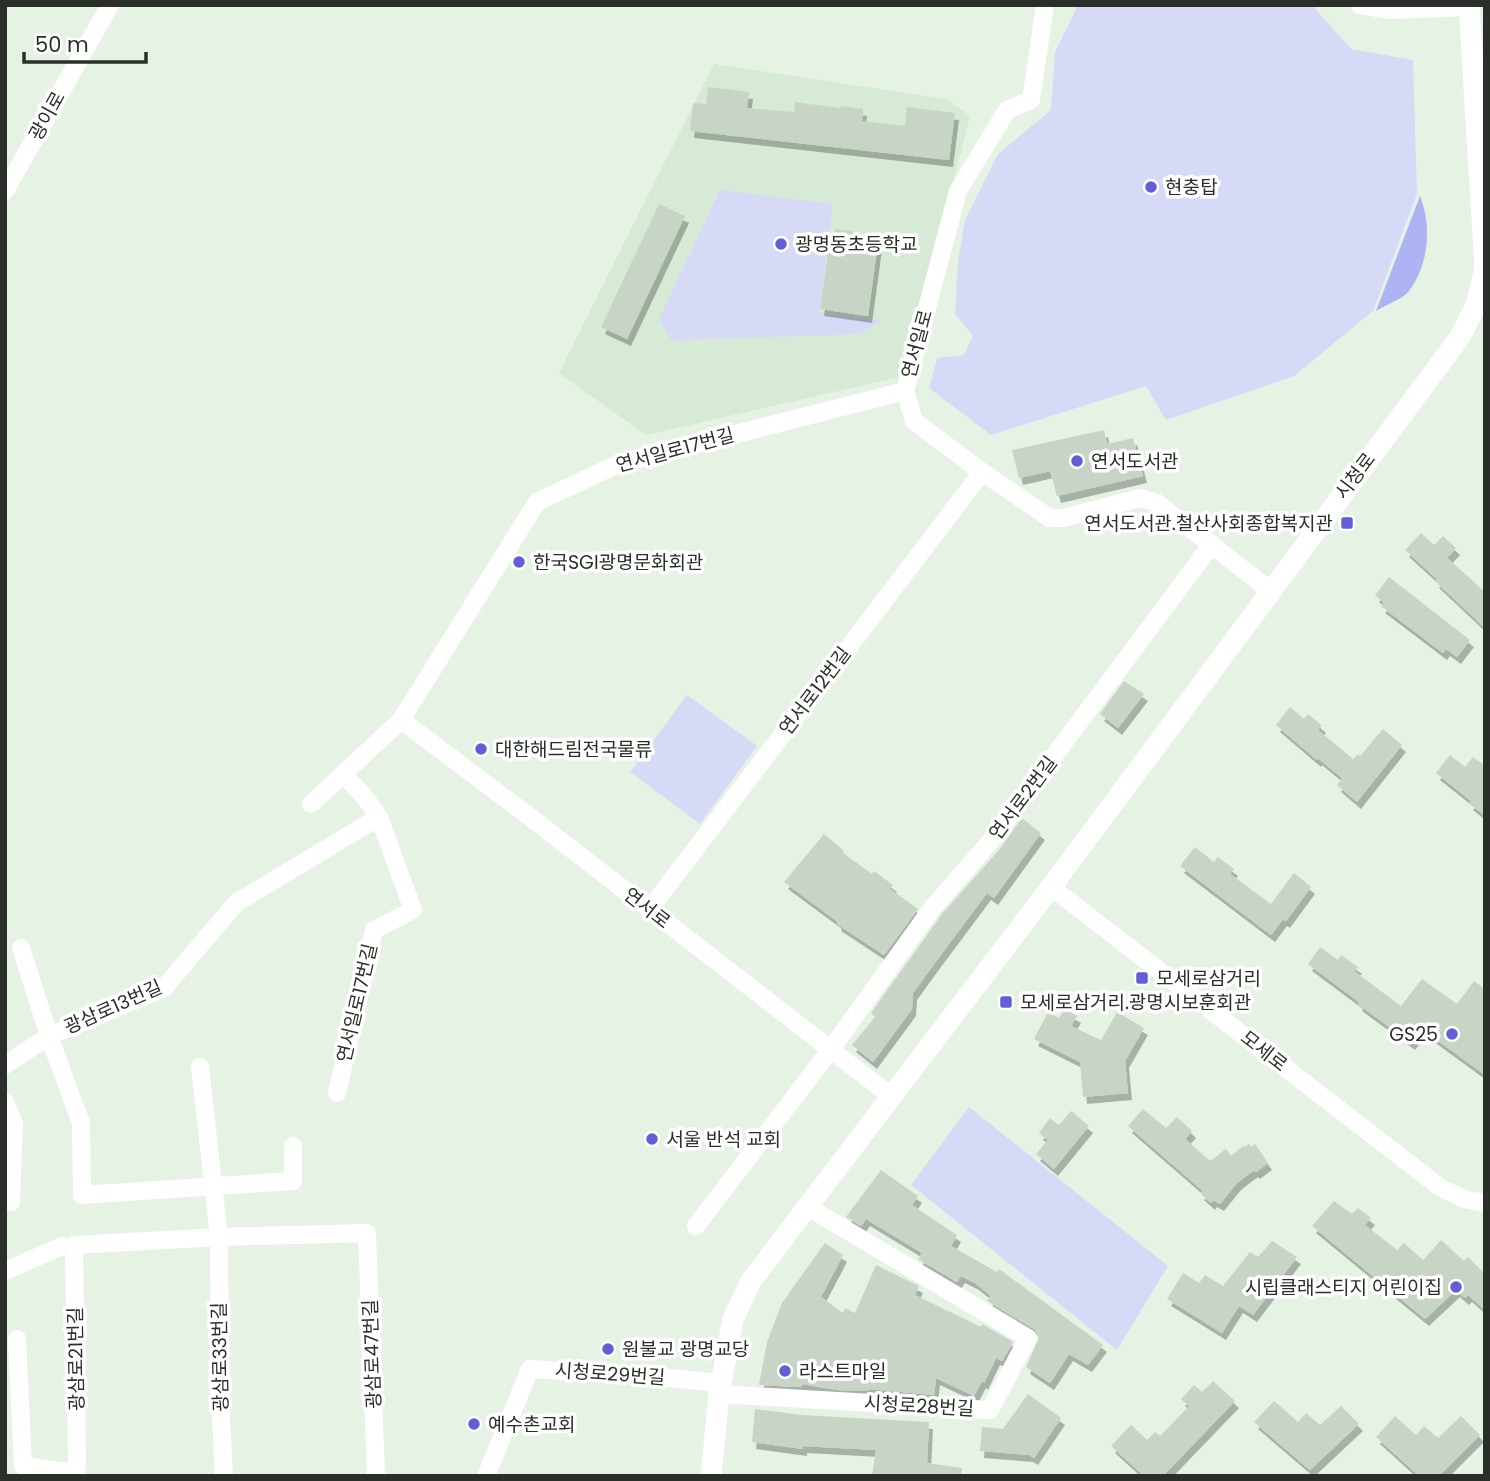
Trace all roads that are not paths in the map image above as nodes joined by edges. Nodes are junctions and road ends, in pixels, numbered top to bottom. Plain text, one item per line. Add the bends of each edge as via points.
1 (110, 5) edge
2 (1045, 5) edge
3 (1360, 5) edge
4 (1469, 6) edge
5 (1390, 8) edge
6 (1483, 188) edge
7 (5, 191) edge
8 (905, 391) junction
9 (982, 472) junction
10 (1212, 544) junction
11 (1270, 590) junction
12 (401, 720) junction
13 (343, 774) junction
14 (311, 804) dead end
15 (379, 817) junction
16 (1051, 887) junction
17 (649, 910) junction
18 (21, 948) dead end
19 (49, 1036) junction
20 (831, 1049) junction
21 (5, 1065) edge
22 (200, 1067) dead end
23 (337, 1093) dead end
24 (892, 1097) junction
25 (5, 1101) edge
26 (293, 1146) dead end
27 (214, 1186) junction
28 (11, 1202) dead end
29 (1485, 1203) edge
30 (806, 1206) junction
31 (696, 1226) dead end
32 (219, 1237) junction
33 (68, 1246) junction
34 (5, 1271) edge
35 (18, 1339) dead end
36 (720, 1389) junction
37 (75, 1474) edge
38 (224, 1476) edge
39 (376, 1476) edge
40 (486, 1476) edge
41 (711, 1476) edge

1 - 7 street, 광이로
2 - 8 street, 연서일로 via 1031,100 1007,110 958,191
3 - 5 street
4 - 5 street
4 - 6 main road, 시청로
6 - 11 main road, 시청로 via 1485,268 1476,305 1460,337
8 - 9 street, 연서일로 via 914,421
8 - 12 street, 연서일로17번길 via 618,464 537,502
9 - 10 street, 연서일로 via 1049,517 1063,518 1140,498 1157,503
9 - 17 street, 연서로12번길
10 - 11 street, 연서일로
10 - 20 street, 연서로2번길 via 990,842 933,907
11 - 16 main road, 시청로
12 - 13 street, 연서일로17번길
12 - 17 street, 연서로
13 - 14 street, 연서일로17번길
13 - 15 street
15 - 19 street, 광삼로13번길 via 236,903 164,988
15 - 23 street, 연서일로17번길 via 413,910 374,930
16 - 24 main road, 시청로
16 - 29 street, 모세로 via 1441,1188
17 - 20 street, 연서로
18 - 19 street
19 - 21 street, 광삼로13번길
19 - 27 street via 81,1123 82,1195
20 - 24 street, 연서로
20 - 31 street
22 - 27 street, 광삼로33번길
24 - 30 main road, 시청로
25 - 28 street via 14,1123
26 - 27 street via 293,1181
27 - 32 street, 광삼로33번길
30 - 36 main road, 시청로 via 751,1281 733,1319
30 - 36 street, 시청로28번길 via 1028,1338 990,1410
32 - 33 street
32 - 38 street, 광삼로33번길
32 - 39 street, 광삼로47번길 via 367,1233
33 - 34 street
33 - 37 street, 광삼로21번길
35 - 37 street, 광삼로21번길 via 23,1466
36 - 40 street, 시청로29번길 via 638,1375 530,1369
36 - 41 main road, 시청로

